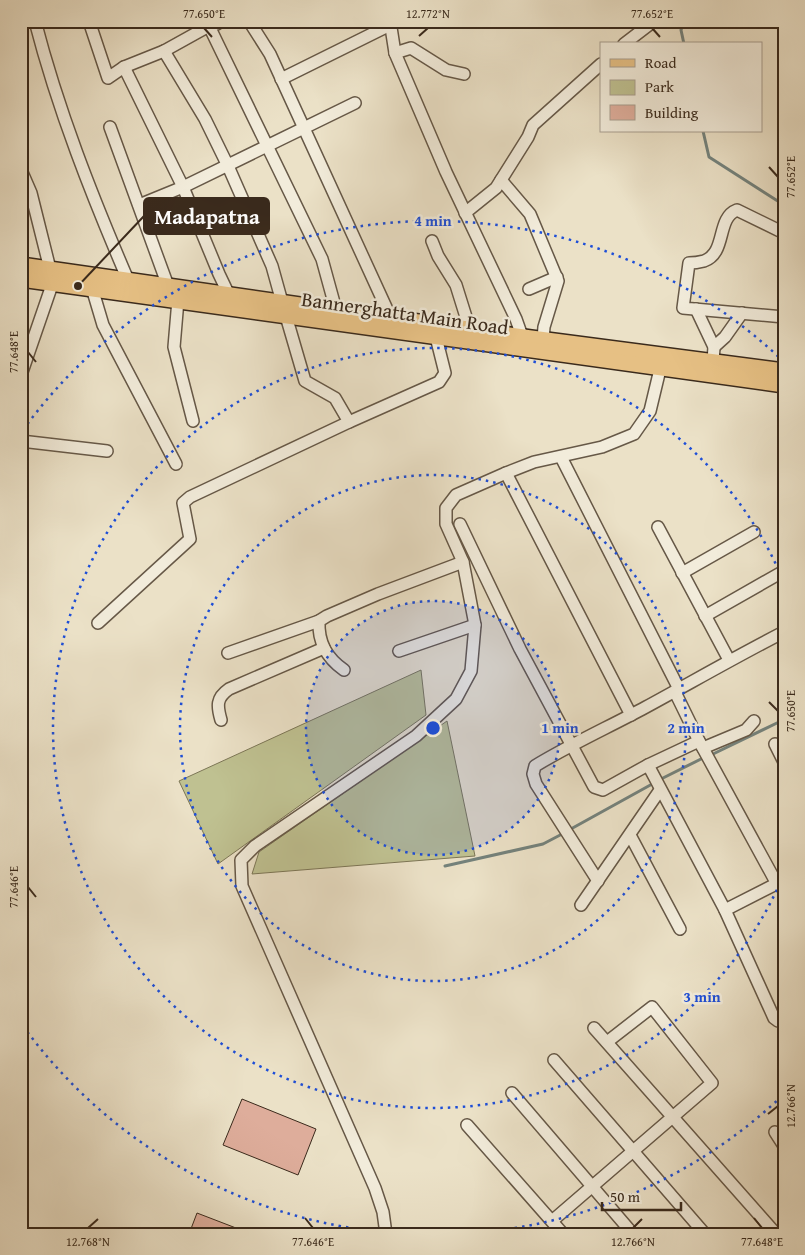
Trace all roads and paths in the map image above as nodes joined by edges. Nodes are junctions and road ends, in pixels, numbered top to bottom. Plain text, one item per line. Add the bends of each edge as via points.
1 (35, 21) edge
2 (88, 21) edge
3 (221, 21) edge
4 (249, 21) edge
5 (654, 21) edge
6 (390, 23) edge
7 (209, 26) junction
8 (627, 42) edge
9 (164, 51) junction
10 (395, 53) junction
11 (600, 65) edge
12 (124, 67) junction
13 (464, 74) dead end
14 (281, 79) junction
15 (355, 103) dead end
16 (110, 127) dead end
17 (302, 128) junction
18 (267, 146) junction
19 (228, 166) junction
20 (21, 170) edge
21 (501, 180) junction
22 (184, 187) junction
23 (139, 205) junction
24 (465, 213) junction
25 (784, 233) edge
26 (432, 241) dead end
27 (21, 264) edge
28 (51, 276) junction
29 (556, 277) junction
30 (21, 279) edge
31 (128, 280) junction
32 (168, 286) junction
33 (92, 288) junction
34 (529, 289) dead end
35 (230, 295) junction
36 (178, 300) junction
37 (284, 309) junction
38 (696, 309) junction
39 (336, 310) junction
40 (742, 313) junction
41 (390, 316) junction
42 (784, 316) edge
43 (468, 328) junction
44 (436, 337) junction
45 (543, 339) junction
46 (520, 342) junction
47 (713, 354) junction
48 (662, 362) junction
49 (784, 371) edge
50 (21, 375) edge
51 (784, 385) edge
52 (193, 420) dead end
53 (348, 422) junction
54 (21, 441) edge
55 (106, 451) dead end
56 (560, 457) junction
57 (176, 464) dead end
58 (506, 473) junction
59 (460, 524) dead end
60 (658, 527) dead end
61 (754, 532) dead end
62 (462, 562) junction
63 (784, 571) edge
64 (682, 573) junction
65 (705, 616) junction
66 (319, 621) junction
67 (98, 623) dead end
68 (475, 625) junction
69 (784, 632) edge
70 (324, 648) junction
71 (400, 651) dead end
72 (228, 653) dead end
73 (729, 660) junction
74 (344, 670) dead end
75 (677, 690) junction
76 (631, 715) junction
77 (221, 720) dead end
78 (754, 721) dead end
79 (572, 744) junction
80 (701, 744) junction
81 (775, 744) dead end
82 (784, 762) edge
83 (648, 765) junction
84 (660, 790) junction
85 (630, 835) junction
86 (598, 881) junction
87 (780, 882) edge
88 (581, 905) dead end
89 (725, 910) junction
90 (680, 929) dead end
91 (784, 1019) edge
92 (594, 1028) dead end
93 (608, 1042) junction
94 (554, 1060) dead end
95 (512, 1093) dead end
96 (673, 1116) junction
97 (467, 1125) dead end
98 (775, 1132) dead end
99 (784, 1146) edge
100 (633, 1151) junction
101 (592, 1186) junction
102 (552, 1221) junction
103 (386, 1234) edge
104 (563, 1234) edge
105 (633, 1234) edge
106 (705, 1234) edge
107 (776, 1234) edge

1 - 31 street via 49,74
2 - 12 street via 108,78
3 - 7 street
4 - 14 street
5 - 8 street
6 - 10 street
6 - 14 street
7 - 9 street
7 - 18 street
9 - 12 street
9 - 19 street via 205,119
10 - 13 street via 411,48 446,70
10 - 24 street
11 - 21 street via 533,125
12 - 22 street
14 - 17 street
15 - 17 street
16 - 23 street
17 - 18 street
17 - 41 street
18 - 19 street
18 - 39 street via 322,259
19 - 22 street
19 - 37 street via 272,266
20 - 28 street via 31,193
21 - 24 street via 496,188
21 - 29 street via 530,214
22 - 23 street
22 - 35 street
23 - 32 street
24 - 46 street via 516,319
25 - 38 street via 737,210 732,212 713,254 706,260 689,263 683,308
26 - 43 street via 456,285
27 - 28 main road
28 - 30 main road, Bannerghatta Main Road
28 - 31 main road
28 - 33 main road, Bannerghatta Main Road
28 - 50 street
29 - 34 street
29 - 45 street via 558,281
31 - 32 main road
32 - 35 main road
33 - 36 main road, Bannerghatta Main Road
33 - 57 street via 103,325
35 - 37 main road
36 - 37 main road, Bannerghatta Main Road
36 - 52 street via 174,347
37 - 39 main road
37 - 44 main road, Bannerghatta Main Road
37 - 53 street via 305,381 335,398
38 - 40 street
38 - 47 street
39 - 41 main road
40 - 42 street
40 - 47 street
41 - 43 main road
43 - 46 main road
44 - 46 main road, Bannerghatta Main Road
44 - 53 street via 445,373 439,382
45 - 46 main road
45 - 48 main road
46 - 48 main road, Bannerghatta Main Road
47 - 48 main road
47 - 49 main road
48 - 51 main road, Bannerghatta Main Road
48 - 56 street via 650,411 634,434 602,447
53 - 67 street via 190,497 183,503 190,539
54 - 55 street
56 - 58 street via 534,462
56 - 75 street
58 - 62 street via 456,495 446,508 446,524
58 - 76 street
59 - 79 street via 520,649
60 - 64 street
61 - 64 street
62 - 66 street
62 - 68 street
63 - 65 street
64 - 65 street
65 - 73 street
66 - 70 street via 318,631
66 - 72 street
68 - 71 street
68 - 103 street via 471,672 456,699 416,736 255,846 241,860 242,886 375,1188
69 - 73 street
70 - 74 street via 332,661
70 - 77 street via 229,689 217,704
73 - 75 street
75 - 76 street
75 - 80 street
76 - 79 street
78 - 80 street via 746,730
79 - 83 street via 594,787 603,790
79 - 86 street via 535,766 533,774 536,784
80 - 83 street
80 - 87 street
81 - 82 street
83 - 84 street
84 - 85 street
84 - 89 street
85 - 86 street
85 - 90 street
86 - 88 street
87 - 89 street
89 - 91 street via 774,1018
92 - 93 street
93 - 96 street
93 - 96 street via 652,1007 712,1083
94 - 100 street
95 - 101 street
96 - 100 street
96 - 107 street
97 - 102 street
98 - 99 street
100 - 101 street
100 - 106 street
101 - 102 street
101 - 105 street
102 - 104 street

